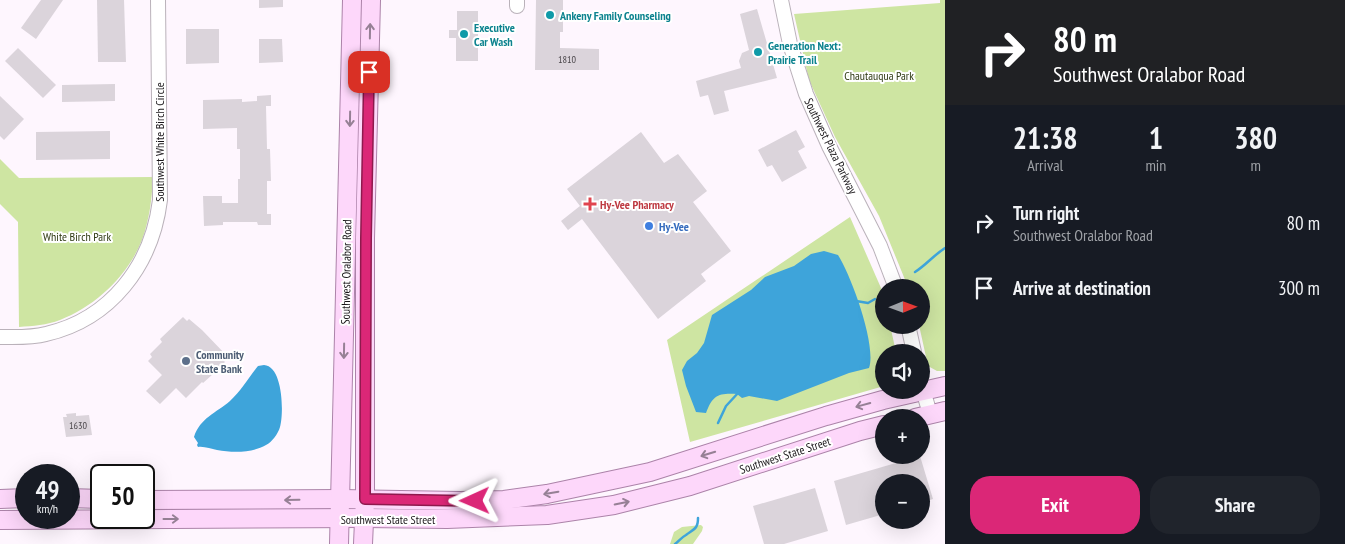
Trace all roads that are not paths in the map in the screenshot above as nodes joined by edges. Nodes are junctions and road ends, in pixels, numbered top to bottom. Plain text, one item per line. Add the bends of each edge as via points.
1 (158, 0) edge
2 (352, 0) edge
3 (371, 0) edge
4 (781, 0) edge
5 (893, 279) edge
6 (0, 337) edge
7 (945, 386) edge
8 (930, 387) edge
9 (882, 399) edge
10 (875, 427) edge
11 (15, 498) edge
12 (0, 499) edge
13 (341, 499) junction
14 (365, 499) junction
15 (155, 500) edge
16 (364, 518) junction
17 (340, 519) junction
18 (0, 520) edge
19 (339, 544) edge
20 (364, 544) edge

1 - 6 street, Southwest White Birch Circle via 160,200 145,255 120,291 84,321 45,334
2 -> 13 main road, Southwest Oralabor Road
14 -> 3 main road, Southwest Oralabor Road
4 - 5 street, Southwest Plaza Parkway via 790,44 809,101 880,246
7 - 8 main road, Southwest State Street
9 -> 14 main road, Southwest State Street via 650,472 571,490 490,501
16 -> 10 main road, Southwest State Street via 530,517 600,507 690,486
11 - 12 main road
13 - 14 main road, Southwest State Street
13 -> 15 main road, Southwest State Street
13 - 17 main road, Southwest Oralabor Road
14 - 16 main road, Southwest Oralabor Road
16 - 17 main road, Southwest State Street
16 - 20 main road, Southwest Oralabor Road
18 -> 17 main road, Southwest State Street
17 - 19 main road, Southwest Oralabor Road

